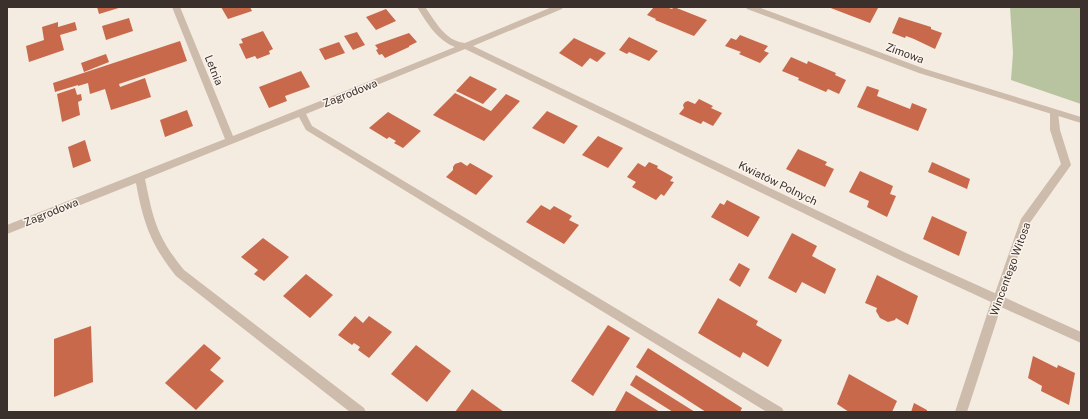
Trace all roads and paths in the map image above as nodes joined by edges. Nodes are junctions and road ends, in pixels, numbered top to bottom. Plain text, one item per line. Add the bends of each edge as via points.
1 (176, 7) edge
2 (420, 7) edge
3 (559, 7) edge
4 (750, 7) edge
5 (465, 46) junction
6 (1054, 112) junction
7 (301, 113) junction
8 (1081, 120) edge
9 (231, 141) junction
10 (140, 177) junction
11 (7, 230) edge
12 (998, 299) junction
13 (1081, 338) edge
14 (360, 412) edge
15 (778, 412) edge
16 (961, 412) edge

1 - 9 street, Letnia
2 - 5 street, Kwiatów Polnych via 445,40 457,46
3 - 5 street, Zagrodowa
4 - 6 street, Zimowa via 922,71
5 - 7 street, Zagrodowa
5 - 12 street, Kwiatów Polnych via 902,256
6 - 8 street, Zimowa
6 - 12 street, Wincentego Witosa via 1055,130 1066,166 1025,222
7 - 9 street, Zagrodowa
7 - 15 street via 309,128
9 - 10 street, Zagrodowa
10 - 11 street, Zagrodowa
10 - 14 street via 147,216 154,237 164,255 180,273
12 - 13 street, Kwiatów Polnych
12 - 16 street, Wincentego Witosa

